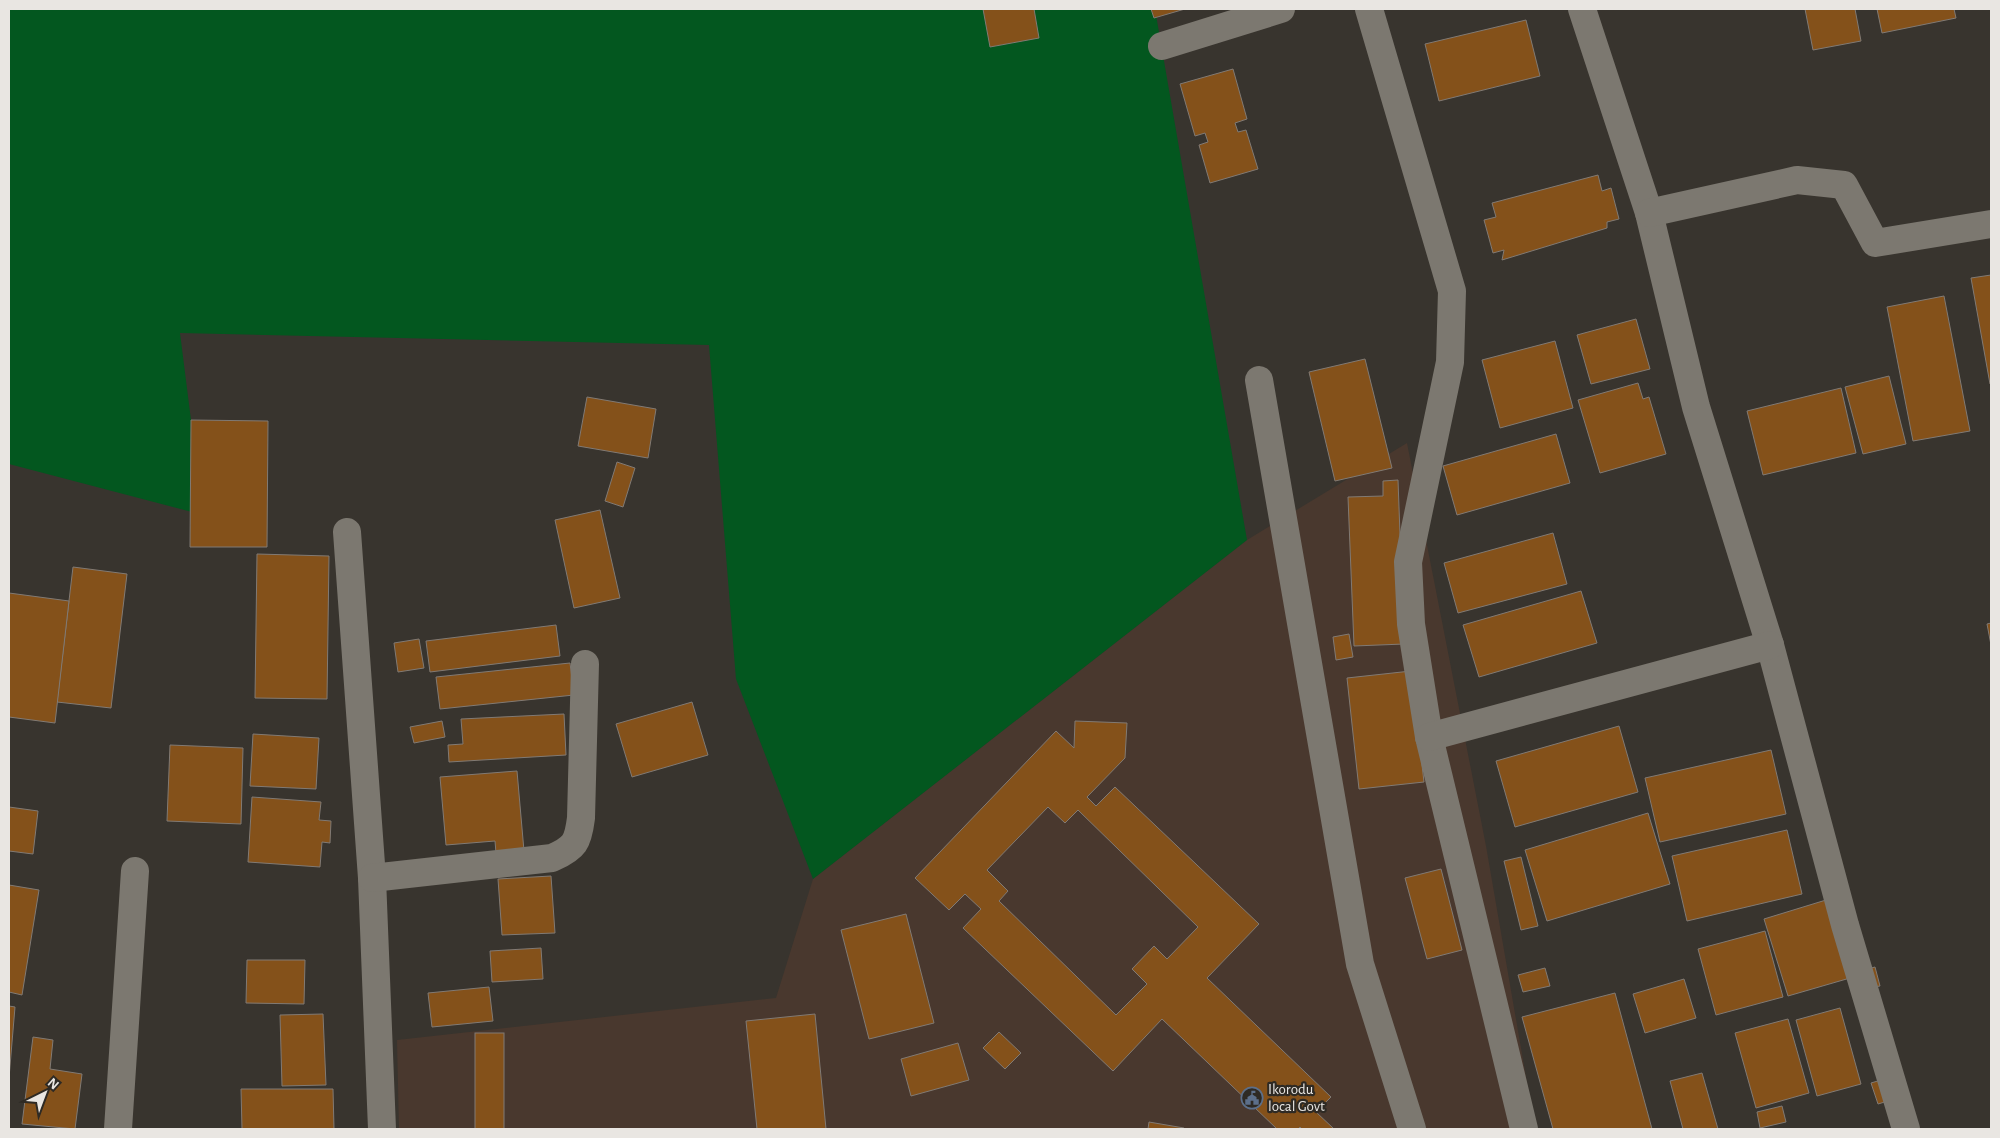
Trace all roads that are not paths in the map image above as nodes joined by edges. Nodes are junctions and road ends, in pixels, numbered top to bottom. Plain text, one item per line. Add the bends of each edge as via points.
1 (1281, 9) edge
2 (1369, 9) edge
3 (1582, 9) edge
4 (1162, 46) dead end
5 (1650, 213) junction
6 (1991, 224) edge
7 (1259, 380) dead end
8 (347, 532) dead end
9 (1770, 645) junction
10 (585, 664) dead end
11 (1429, 736) junction
12 (135, 871) dead end
13 (372, 878) junction
14 (118, 1129) edge
15 (382, 1129) edge
16 (1412, 1129) edge
17 (1524, 1129) edge
18 (1906, 1129) edge

1 - 4 street
2 - 11 street via 1452,291 1450,362 1408,562 1411,624
3 - 5 street
5 - 6 street via 1796,180 1844,185 1875,243
5 - 9 street via 1696,407
7 - 16 street via 1360,964
8 - 13 street
9 - 11 street
9 - 18 street via 1845,925
10 - 13 street via 581,818 578,839 567,852 552,858
11 - 17 street
12 - 14 street
13 - 15 street

